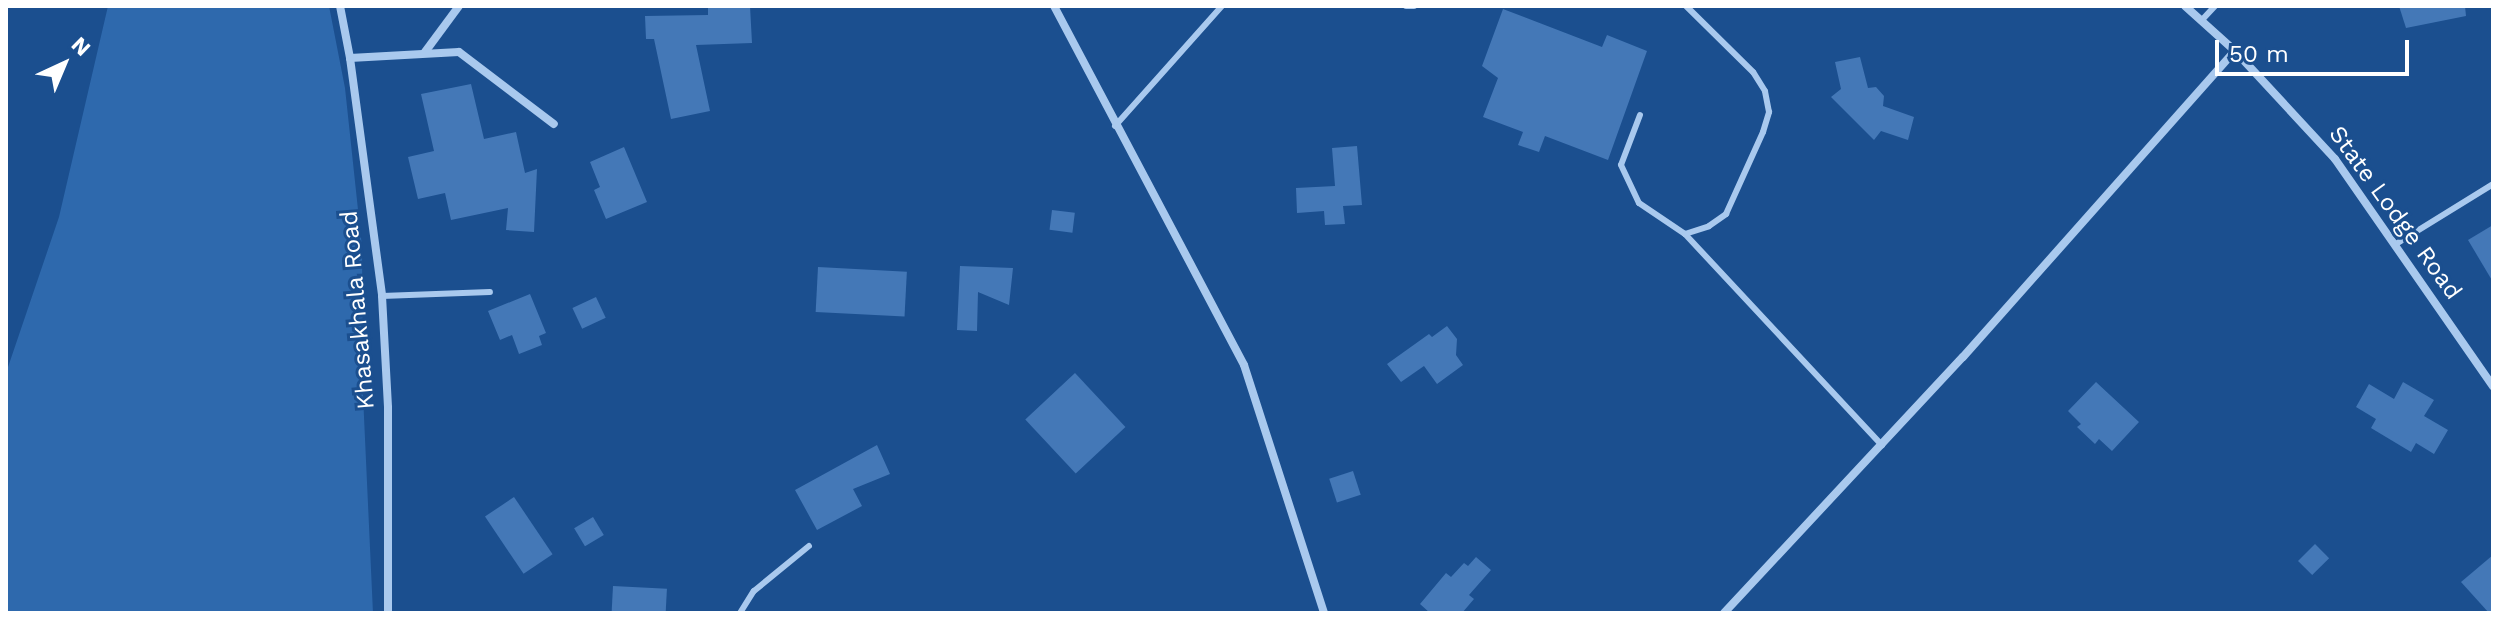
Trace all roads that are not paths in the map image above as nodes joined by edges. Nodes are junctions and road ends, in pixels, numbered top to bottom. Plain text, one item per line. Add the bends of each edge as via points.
1 (340, 6) edge
2 (459, 6) edge
3 (1054, 6) edge
4 (1222, 6) edge
5 (1406, 6) edge
6 (1414, 6) edge
7 (1686, 6) edge
8 (2185, 6) edge
9 (2215, 6) edge
10 (2201, 21) junction
11 (2235, 51) junction
12 (425, 52) junction
13 (350, 58) junction
14 (1640, 115) dead end
15 (554, 124) dead end
16 (1115, 126) junction
17 (2493, 184) edge
18 (1685, 234) junction
19 (2396, 244) junction
20 (490, 292) dead end
21 (382, 296) junction
22 (2493, 386) edge
23 (1882, 445) junction
24 (809, 546) dead end
25 (388, 613) edge
26 (740, 613) edge
27 (1324, 613) edge
28 (1724, 613) edge

1 - 13 street, Khasakhala Road
2 - 12 street
3 - 16 street
4 - 16 lane
5 - 6 lane
7 - 18 lane via 1753,72 1765,91 1769,112 1726,214
8 - 10 street, State Lodge Road
9 - 10 lane
10 - 11 street, State Lodge Road
11 - 19 street, State Lodge Road via 2335,159
11 - 23 street
12 - 13 street
12 - 15 street via 459,52
13 - 21 street, Khasakhala Road
14 - 18 lane via 1621,165 1628,184 1639,203
16 - 27 street via 1244,365
17 - 19 lane
18 - 23 lane
19 - 22 street, State Lodge Road
20 - 21 lane
21 - 25 street, Khasakhala Road
23 - 28 street
24 - 26 lane via 754,591

